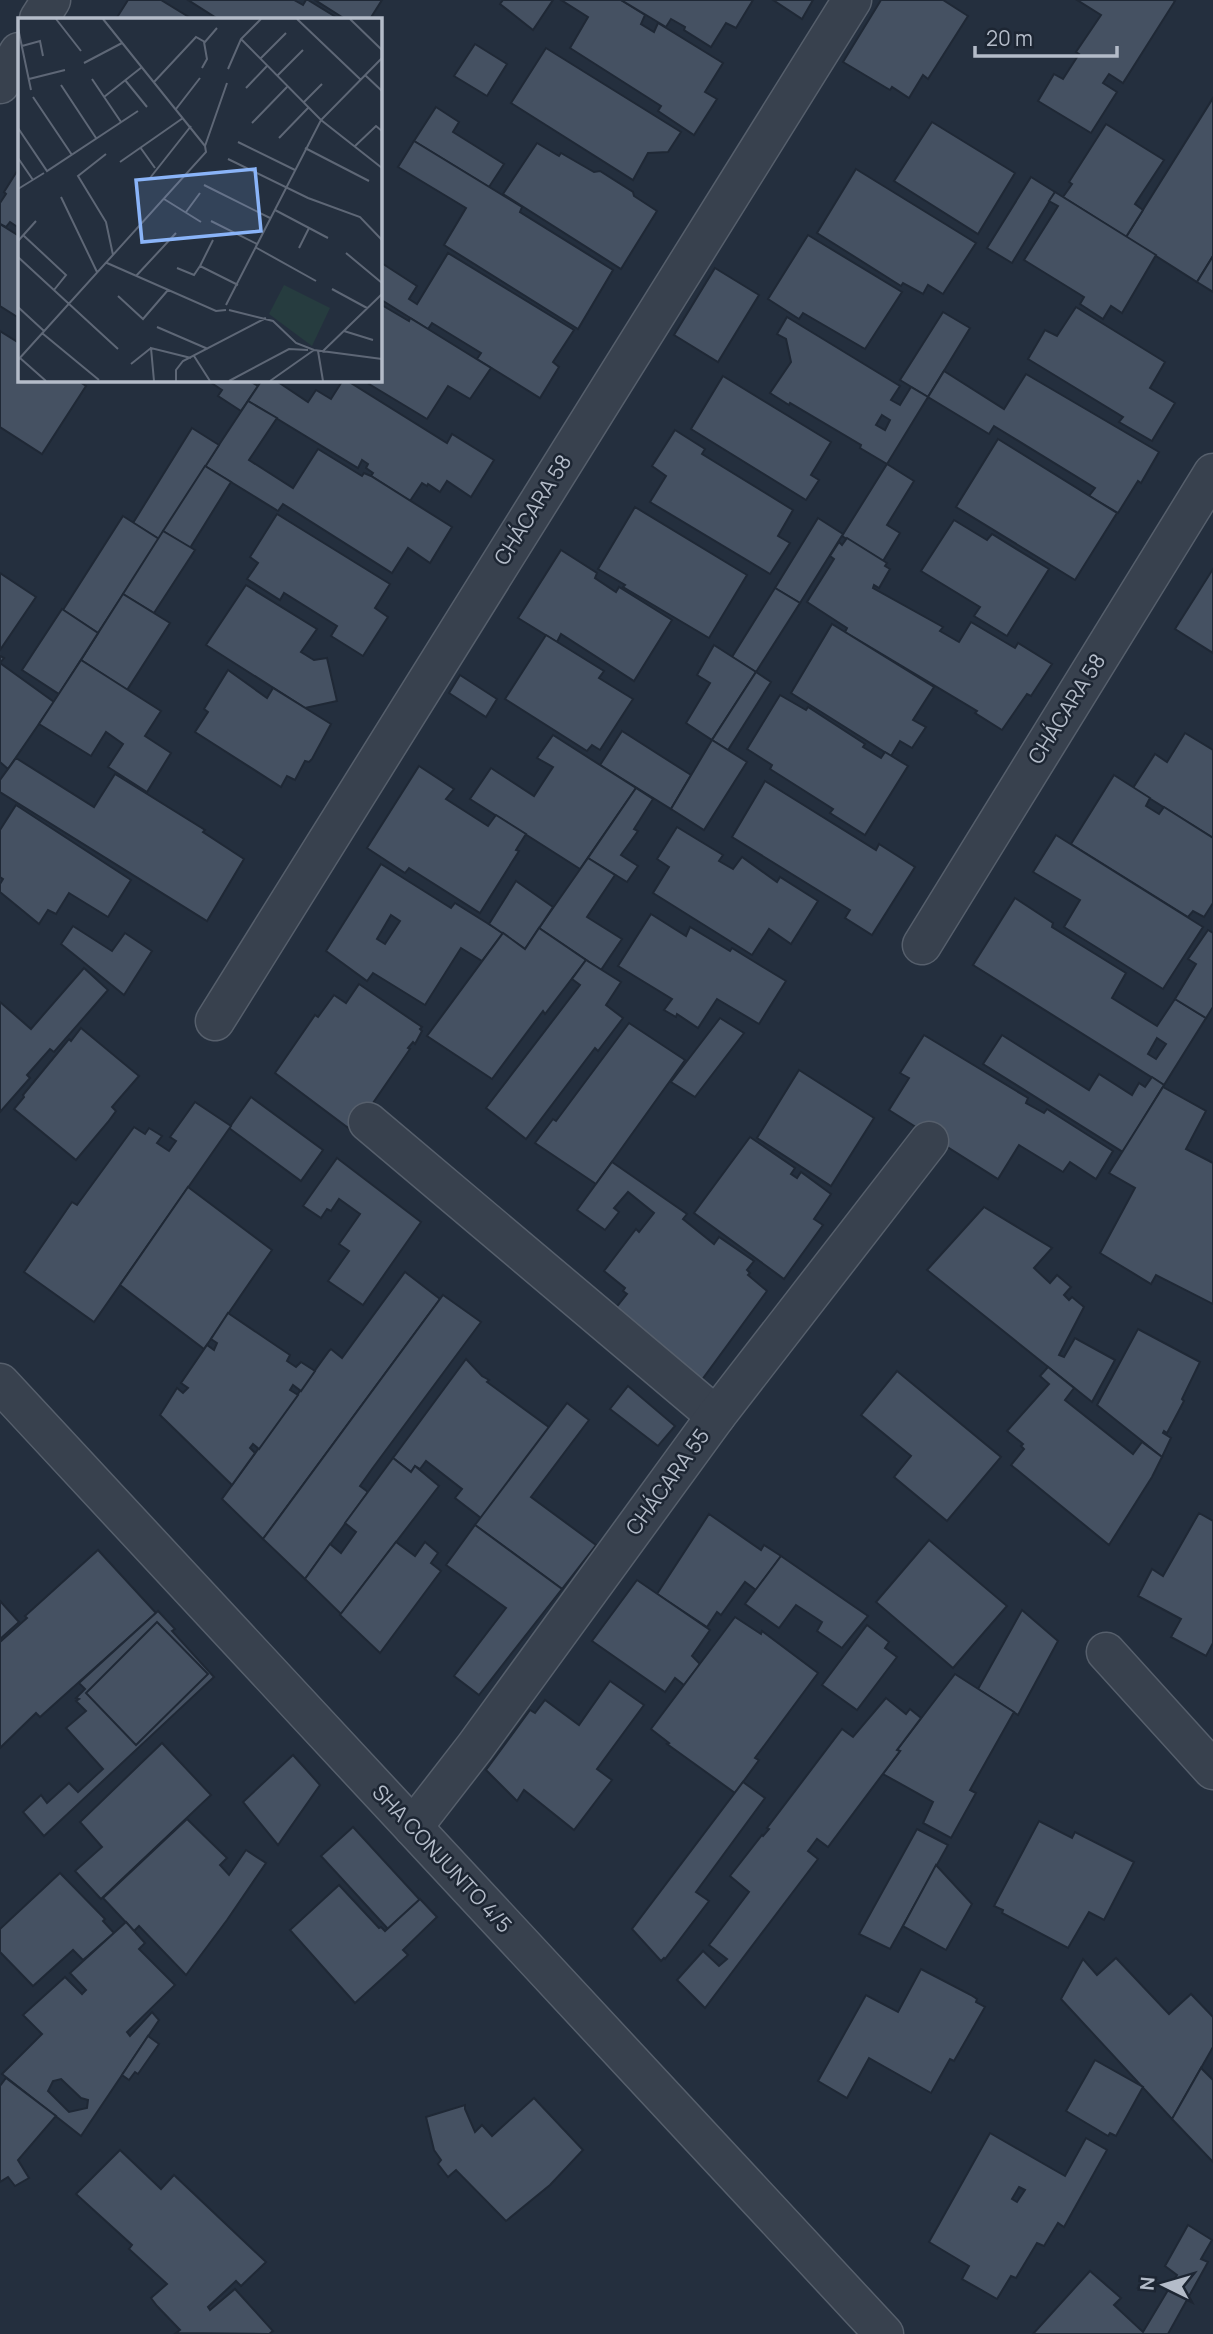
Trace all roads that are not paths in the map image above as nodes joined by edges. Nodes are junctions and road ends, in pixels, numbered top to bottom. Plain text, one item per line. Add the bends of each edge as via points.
1 (51, 0) edge
2 (852, 0) edge
3 (40, 18) edge
4 (18, 54) edge
5 (0, 84) edge
6 (1213, 472) edge
7 (922, 945) dead end
8 (215, 1021) dead end
9 (369, 1122) dead end
10 (929, 1141) dead end
11 (0, 1383) edge
12 (716, 1416) junction
13 (1106, 1652) dead end
14 (1213, 1770) edge
15 (413, 1827) junction
16 (884, 2334) edge

1 - 3 street
2 - 8 street, CHÁCARA 58
4 - 5 street
6 - 7 street, CHÁCARA 58
9 - 12 street
10 - 12 street, CHÁCARA 55
11 - 15 street, SHA CONJUNTO 4/5
12 - 15 street, CHÁCARA 55
13 - 14 street
15 - 16 street, SHA CONJUNTO 4/5

